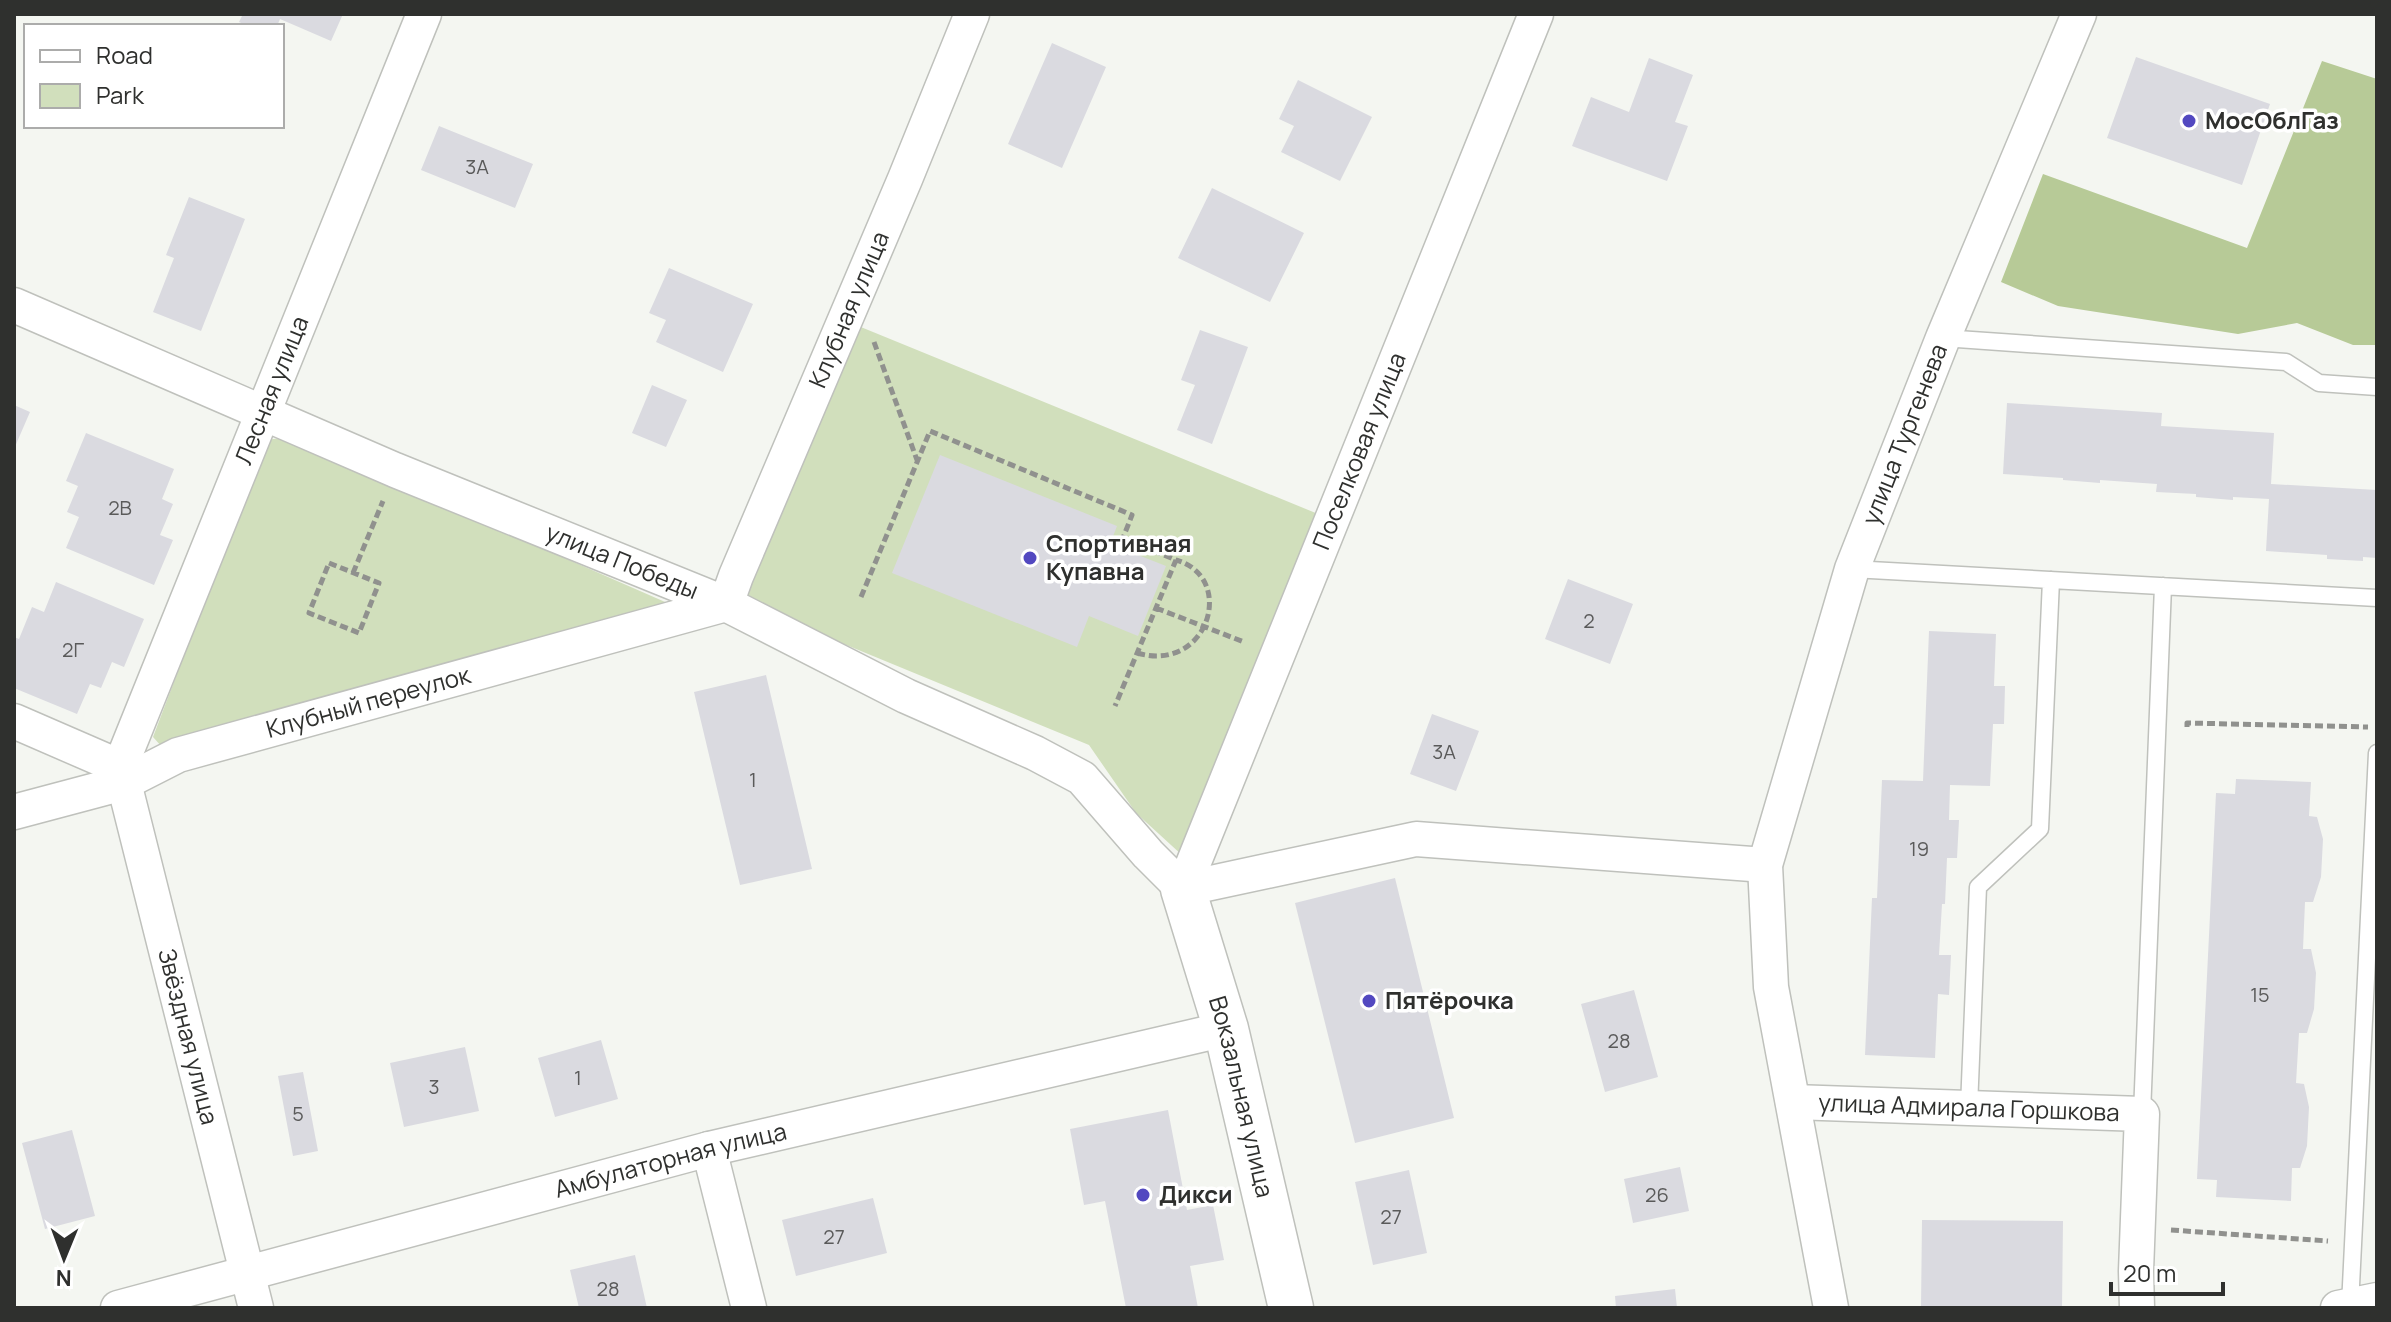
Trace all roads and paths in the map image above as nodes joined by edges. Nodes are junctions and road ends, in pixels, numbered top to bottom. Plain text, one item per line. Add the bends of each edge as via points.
1 (424, 14) edge
2 (972, 14) edge
3 (1536, 14) edge
4 (2079, 14) edge
5 (856, 292) junction
6 (14, 305) edge
7 (1943, 338) junction
8 (2377, 387) edge
9 (263, 413) junction
10 (918, 461) junction
11 (395, 470) junction
12 (1176, 560) junction
13 (1852, 569) junction
14 (353, 573) junction
15 (2051, 580) junction
16 (2163, 586) junction
17 (861, 597) dead end
18 (2377, 598) edge
19 (726, 604) junction
20 (1156, 608) junction
21 (1205, 628) junction
22 (1251, 645) dead end
23 (1137, 653) junction
24 (1115, 706) dead end
25 (14, 721) edge
26 (2377, 728) edge
27 (2186, 738) dead end
28 (2377, 753) edge
29 (122, 775) junction
30 (14, 812) edge
31 (1765, 865) junction
32 (1183, 889) junction
33 (1226, 1029) junction
34 (1793, 1102) junction
35 (1969, 1107) junction
36 (2142, 1114) junction
37 (709, 1149) junction
38 (2159, 1229) dead end
39 (2353, 1243) junction
40 (247, 1274) junction
41 (2355, 1305) edge
42 (118, 1308) edge
43 (256, 1308) edge
44 (749, 1308) edge
45 (1291, 1308) edge
46 (1831, 1308) edge
47 (2137, 1308) edge

1 - 9 street, Лесная улица
2 - 5 street, Клубная улица
3 - 32 street, Поселковая улица
4 - 7 street, улица Тургенева
5 - 10 path
5 - 19 street, Клубная улица
6 - 9 street, улица Победы
7 - 8 lane via 2286,362 2319,383
7 - 13 street, улица Тургенева
9 - 11 street, улица Победы
9 - 29 street, Лесная улица
10 - 12 path via 930,431 1132,515 1123,538
10 - 17 path
11 - 14 path
11 - 19 street, улица Победы
12 - 20 path
12 - 21 path via 1195,569 1206,587 1210,609
13 - 15 lane
13 - 31 street, улица Тургенева
14 - 14 path via 329,563 309,613 359,633 379,583
15 - 16 lane
15 - 35 lane via 2040,829 1978,887
16 - 18 lane
16 - 36 lane
19 - 29 street, Клубный переулок
19 - 32 street, улица Победы via 1082,778
20 - 21 path
20 - 23 path
21 - 22 path
21 - 23 path via 1176,653
23 - 24 path
25 - 29 street
26 - 27 path via 2187,723
28 - 39 lane
29 - 30 street, Клубный переулок
29 - 40 street, Звёздная улица
31 - 32 street via 1416,839
31 - 34 street, улица Тургенева via 1771,987
32 - 33 street, Вокзальная улица
33 - 37 street, Амбулаторная улица
33 - 45 street, Вокзальная улица
34 - 35 street, улица Адмирала Горшкова
34 - 46 street, улица Тургенева
35 - 36 street, улица Адмирала Горшкова
36 - 47 street, улица Адмирала Горшкова
37 - 40 street, Амбулаторная улица
37 - 44 street
38 - 39 path
39 - 41 lane
40 - 42 street, Амбулаторная улица
40 - 43 street, Звёздная улица

